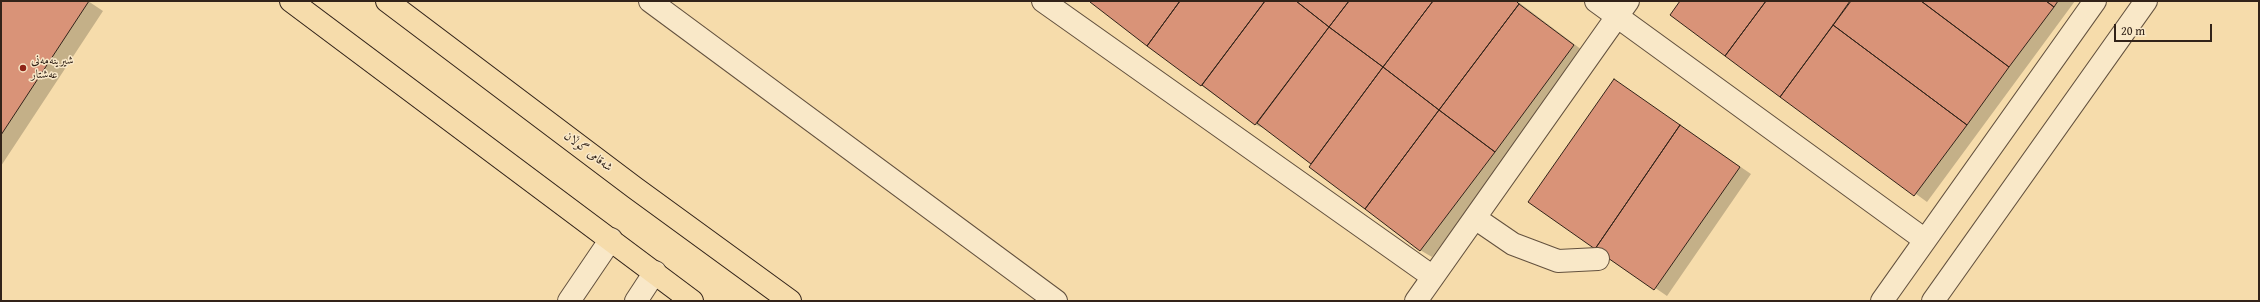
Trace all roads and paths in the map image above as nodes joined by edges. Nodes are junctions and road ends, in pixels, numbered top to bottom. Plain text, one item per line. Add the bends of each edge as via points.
1 (291, 1) edge
2 (387, 1) edge
3 (650, 1) edge
4 (1043, 1) edge
5 (1596, 1) edge
6 (2095, 1) edge
7 (2146, 1) edge
8 (1623, 9) edge
9 (1475, 218) junction
10 (610, 238) junction
11 (1925, 240) junction
12 (1598, 258) dead end
13 (655, 272) junction
14 (1433, 277) junction
15 (569, 301) edge
16 (636, 301) edge
17 (692, 301) edge
18 (790, 301) edge
19 (1056, 301) edge
20 (1416, 301) edge
21 (1882, 301) edge
22 (1933, 301) edge

1 - 10 main road
2 - 18 main road, شەقامی گوڵان
3 - 19 street
4 - 14 street
5 - 8 street
6 - 11 street
7 - 22 street
8 - 9 street
8 - 11 street
9 - 12 street via 1513,244 1558,261
9 - 14 street
10 - 13 main road
10 - 15 street
11 - 21 street
13 - 16 street
13 - 17 main road
14 - 20 street

